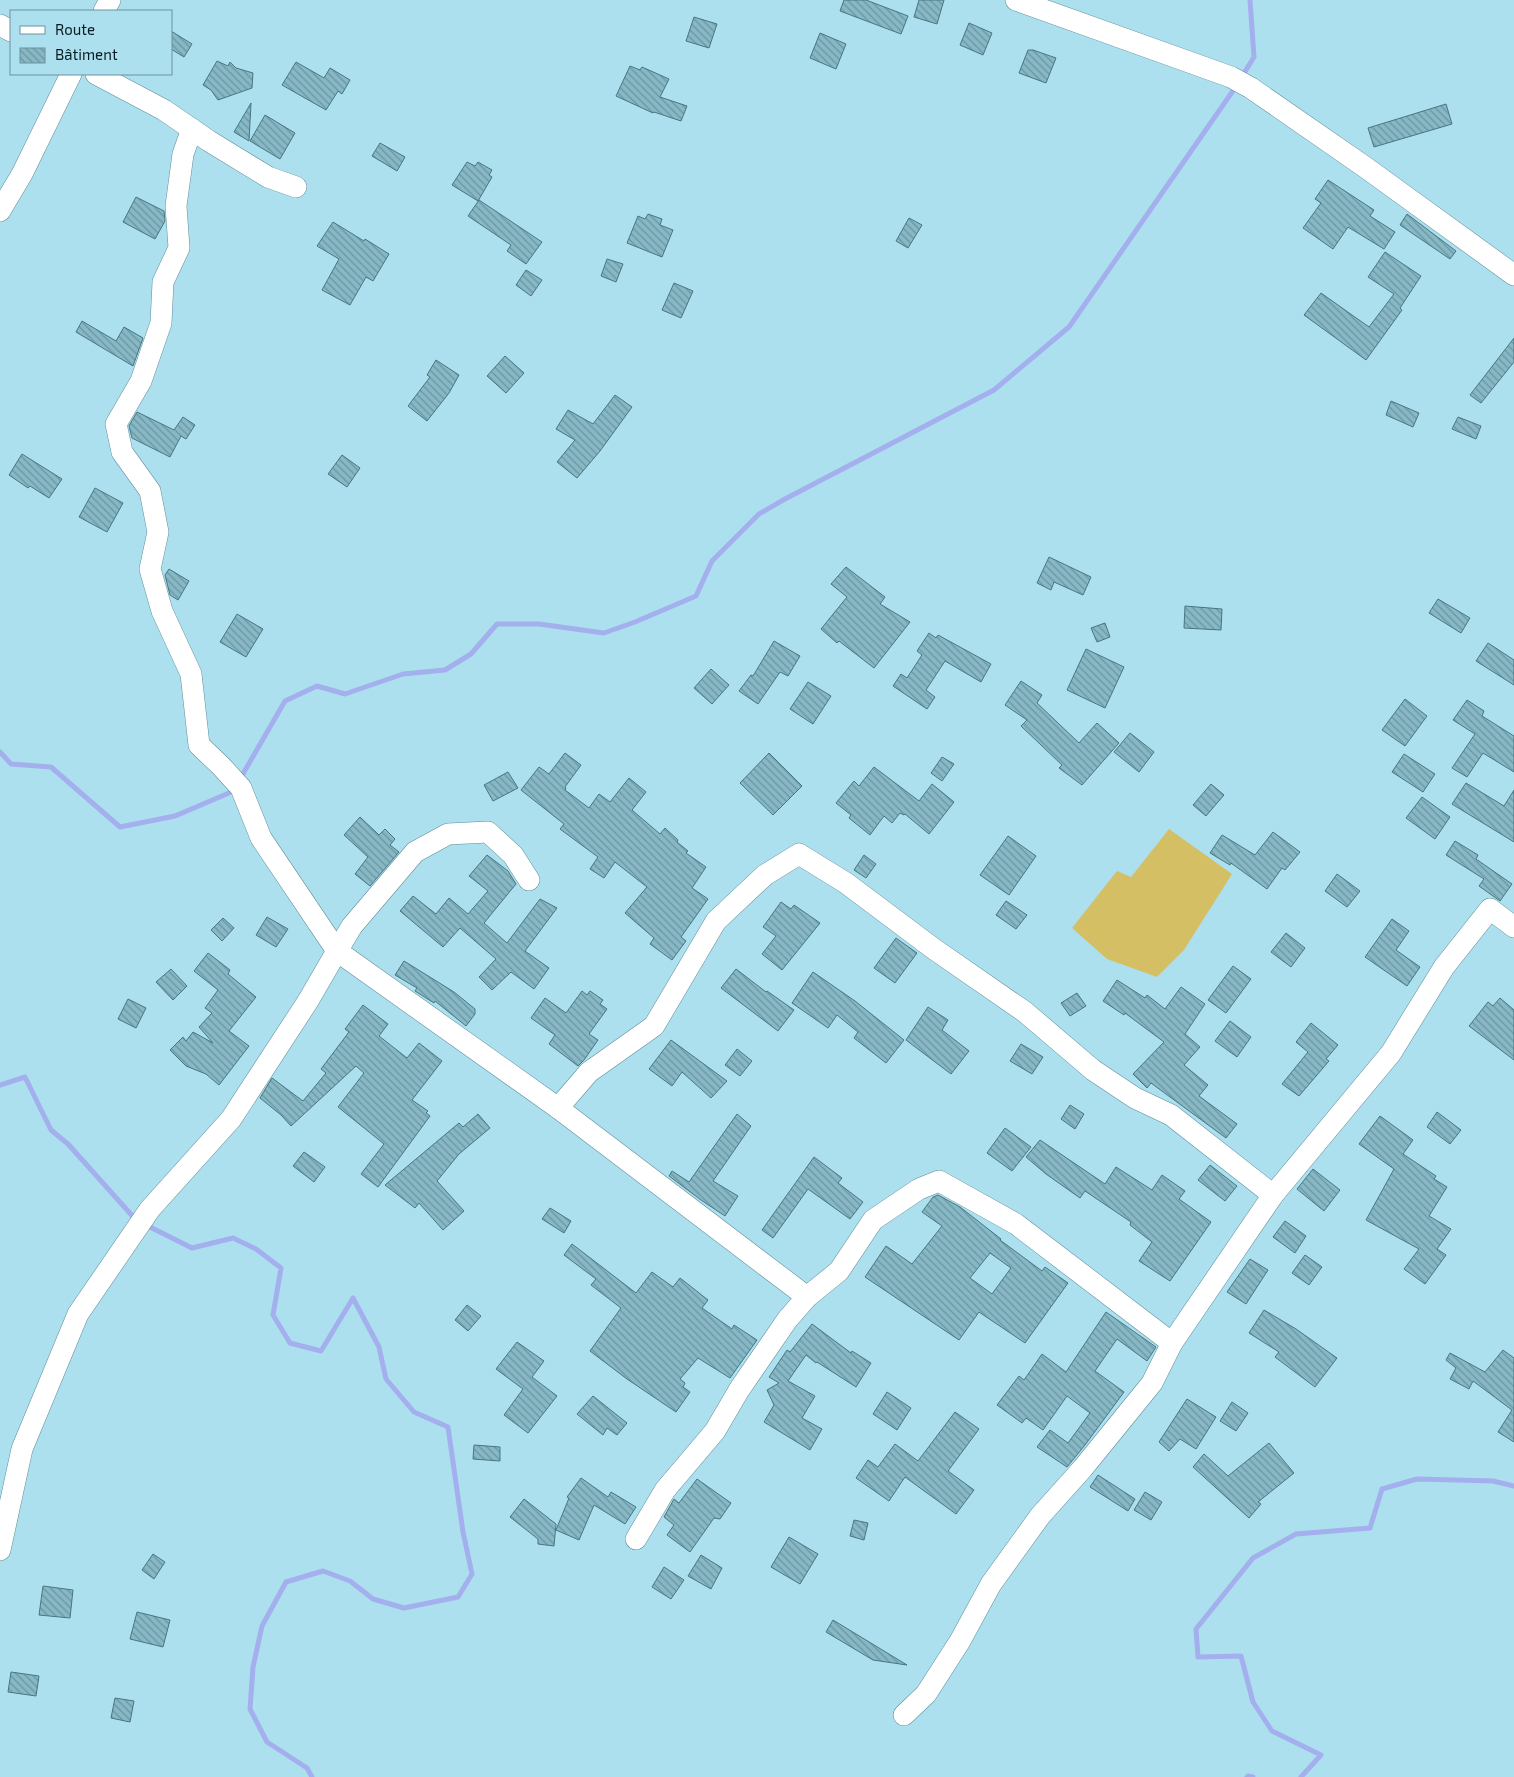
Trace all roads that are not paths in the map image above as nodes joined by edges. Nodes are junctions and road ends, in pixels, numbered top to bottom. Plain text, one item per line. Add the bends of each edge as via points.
1 (1016, 0) edge
2 (71, 75) edge
3 (98, 75) edge
4 (192, 129) junction
5 (296, 187) dead end
6 (0, 212) edge
7 (1514, 275) edge
8 (529, 880) dead end
9 (1514, 926) edge
10 (337, 951) junction
11 (558, 1108) junction
12 (1273, 1195) junction
13 (807, 1297) junction
14 (1172, 1342) junction
15 (636, 1539) dead end
16 (0, 1550) edge
17 (904, 1715) dead end

1 - 7 street via 1231,77 1252,88
2 - 6 street
3 - 4 street via 164,110
4 - 5 street via 268,176
4 - 10 street via 183,154 176,206 179,248 163,282 161,323 141,381 116,424 122,452 150,491 158,532 150,569 162,610 191,674 199,745 235,781 261,838
8 - 10 street via 513,855 488,832 448,834 415,852 352,926
9 - 12 street via 1490,909 1444,968 1391,1053
10 - 11 street
10 - 16 street via 230,1119 150,1209 78,1314 22,1449
11 - 12 street via 588,1072 654,1026 716,921 765,875 799,854 846,883 1025,1012 1092,1070 1135,1098 1171,1115
11 - 13 street
12 - 14 street
13 - 14 street via 839,1271 873,1220 919,1189 939,1181 1016,1224
13 - 15 street via 739,1390 715,1431 665,1490
14 - 17 street via 1152,1383 1040,1516 991,1584 926,1694

